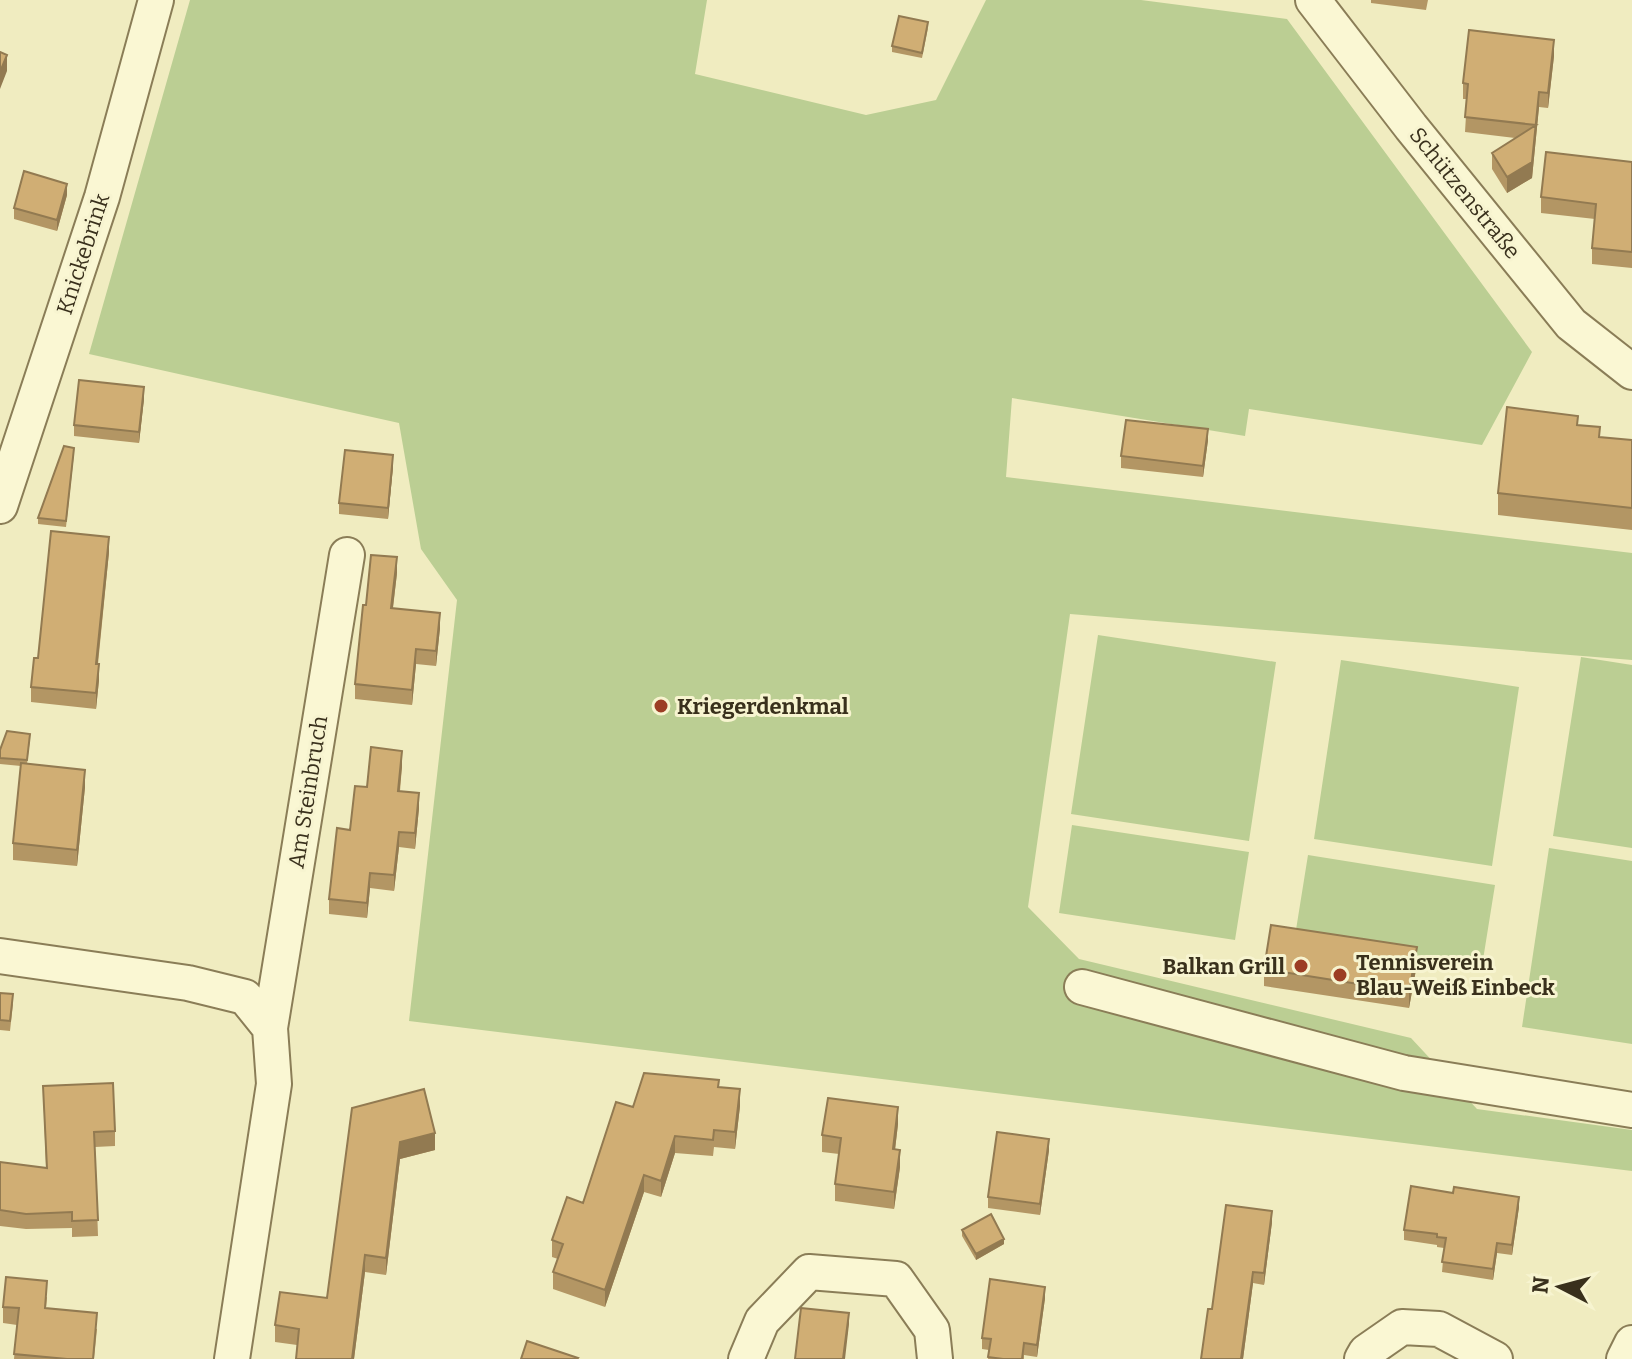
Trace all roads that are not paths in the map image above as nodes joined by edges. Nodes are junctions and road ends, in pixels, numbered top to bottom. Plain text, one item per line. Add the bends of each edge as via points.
1 (156, 0) edge
2 (1313, 0) edge
3 (1632, 372) edge
4 (0, 506) edge
5 (347, 555) dead end
6 (0, 956) edge
7 (1082, 987) dead end
8 (270, 1028) junction
9 (1632, 1110) edge
10 (1632, 1343) edge
11 (232, 1359) edge
12 (746, 1359) edge
13 (935, 1359) edge
14 (1362, 1359) edge
15 (1495, 1359) edge
16 (1624, 1359) edge

1 - 4 street, Knickebrink via 102,197
2 - 3 street, Schützenstraße via 1571,324
5 - 8 street, Am Steinbruch
6 - 8 street via 188,983 245,997
7 - 9 street via 1404,1073
8 - 11 street, Am Steinbruch via 274,1084
10 - 16 street
12 - 13 street via 762,1321 809,1272 896,1279 932,1330
14 - 15 street via 1402,1327 1439,1329

